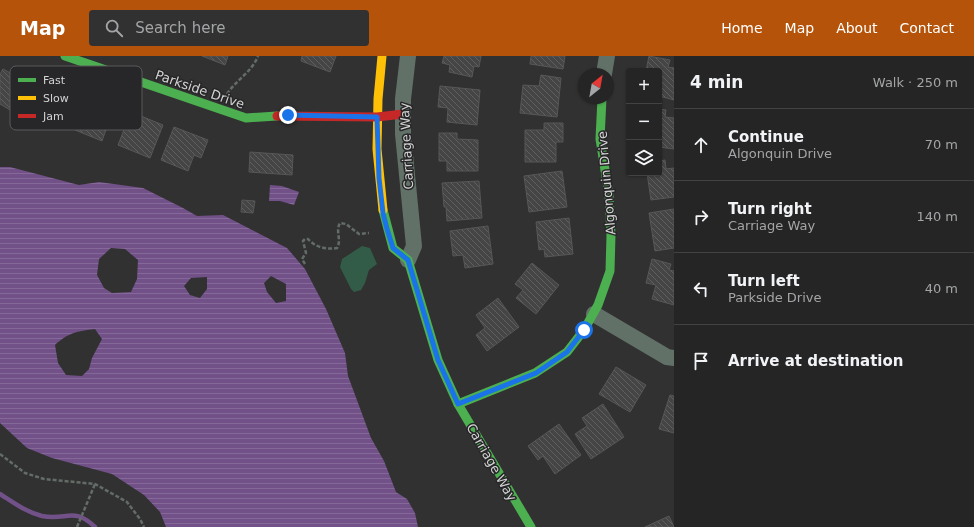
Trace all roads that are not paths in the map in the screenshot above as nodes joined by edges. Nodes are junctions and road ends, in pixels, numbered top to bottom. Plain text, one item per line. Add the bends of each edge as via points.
1 (65, 56) edge
2 (382, 56) edge
3 (408, 56) edge
4 (608, 56) edge
5 (94, 66) edge
6 (605, 68) edge
7 (142, 83) edge
8 (602, 104) edge
9 (403, 114) junction
10 (377, 117) junction
11 (408, 260) junction
12 (594, 314) junction
13 (674, 358) edge
14 (458, 404) junction
15 (531, 527) edge

1 - 5 street, Parkside Drive
2 - 10 street, Carriage Way
3 - 9 street, Carriage Way
4 - 6 street
7 - 10 street, Parkside Drive via 246,118 288,115
8 - 12 street, Algonquin Drive via 600,139 612,235 610,271
9 - 10 street, Parkside Drive
9 - 11 street, Carriage Way via 414,246
10 - 11 street, Carriage Way via 378,171 383,213 393,248
11 - 14 street, Carriage Way via 438,360
12 - 13 street via 668,357
12 - 14 street, Algonquin Drive via 567,352 536,373
14 - 15 street, Carriage Way

